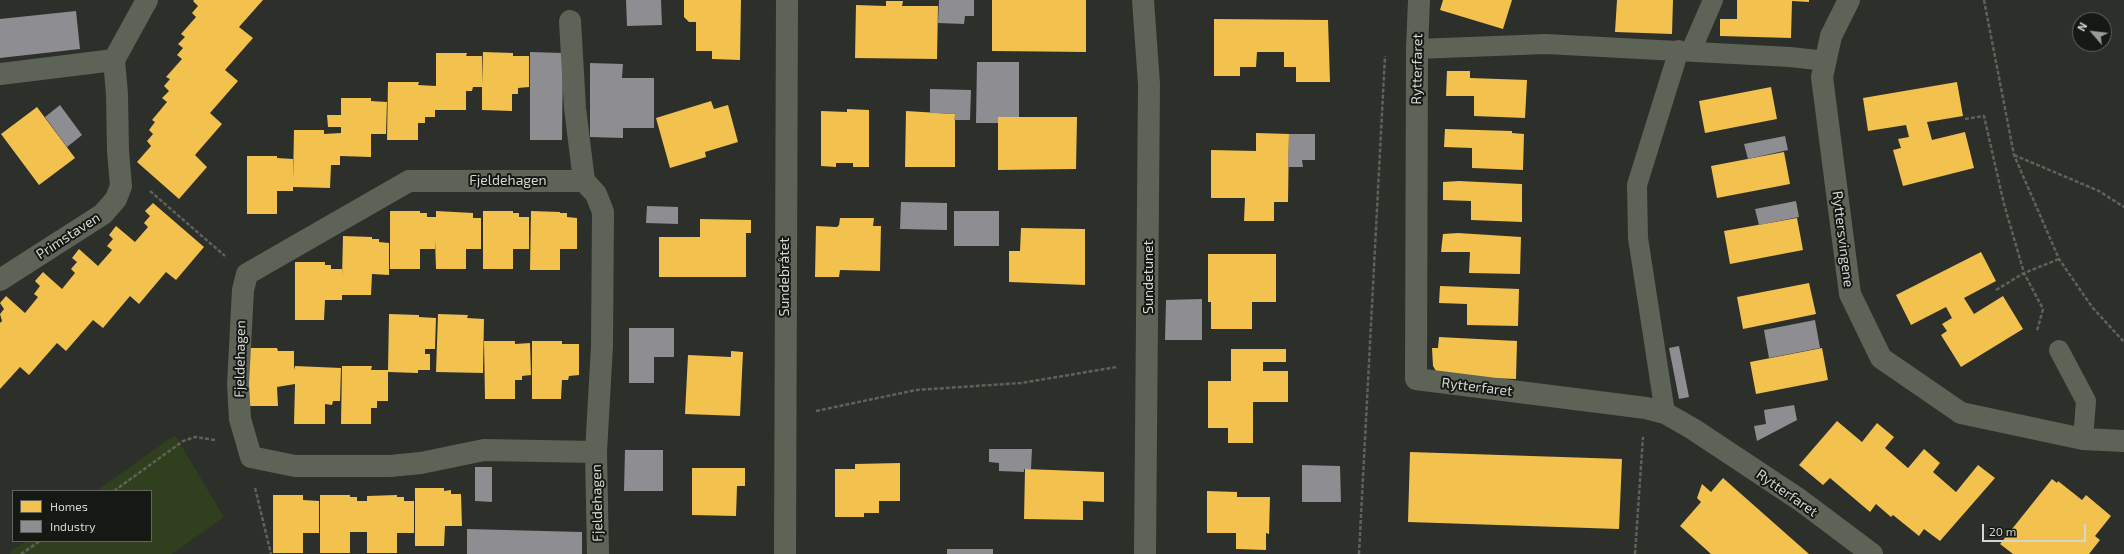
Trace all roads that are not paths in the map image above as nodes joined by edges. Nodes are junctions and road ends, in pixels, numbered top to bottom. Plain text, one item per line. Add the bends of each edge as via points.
1 (147, 0) edge
2 (787, 0) edge
3 (1143, 0) edge
4 (1419, 0) edge
5 (1713, 0) edge
6 (1849, 0) edge
7 (570, 21) dead end
8 (1417, 50) junction
9 (1685, 51) junction
10 (114, 60) junction
11 (1826, 61) junction
12 (0, 74) edge
13 (584, 181) junction
14 (0, 280) edge
15 (2059, 350) dead end
16 (1655, 410) junction
17 (2083, 439) junction
18 (2124, 441) edge
19 (596, 452) junction
20 (598, 554) edge
21 (785, 554) edge
22 (1145, 554) edge
23 (1872, 554) edge

1 - 10 street
2 - 21 street, Sundebråtet
3 - 22 street, Sundetunet via 1149,84 1144,436
4 - 8 street, Rytterfaret
5 - 9 lane
6 - 11 street, Ryttersvingene via 1831,36
7 - 13 street via 575,108
8 - 9 lane via 1546,44
8 - 16 street, Rytterfaret via 1416,379
9 - 11 lane
9 - 16 lane via 1637,185 1638,238
10 - 12 street
10 - 14 street, Primstaven via 121,186 116,199 103,214
11 - 17 street, Ryttersvingene via 1822,77 1850,294 1881,358 1961,413
13 - 19 street, Fjeldehagen via 596,194 604,212 602,346
13 - 19 street, Fjeldehagen via 409,181 247,274 243,290 238,384 240,419 251,457 295,466 390,466 421,463 484,450
15 - 17 lane via 2086,401
16 - 23 street, Rytterfaret via 1694,429 1800,500
17 - 18 street, Ryttersvingene
19 - 20 street, Fjeldehagen

